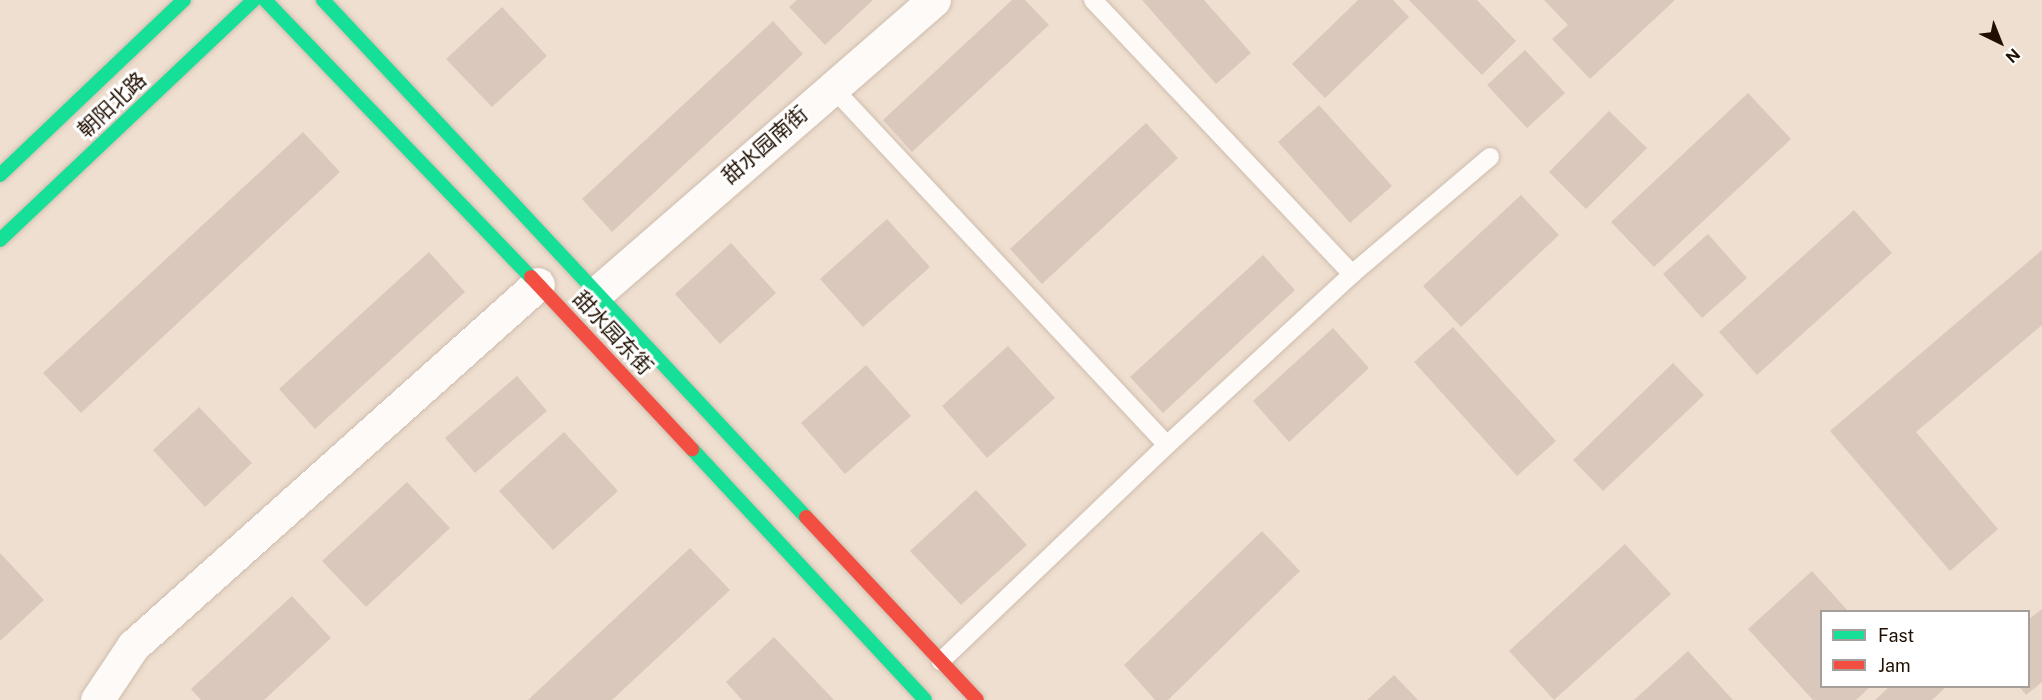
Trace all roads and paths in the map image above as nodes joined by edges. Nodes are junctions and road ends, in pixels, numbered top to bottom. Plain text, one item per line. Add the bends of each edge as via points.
1 (184, 0) edge
2 (254, 0) edge
3 (265, 0) edge
4 (323, 0) edge
5 (934, 0) edge
6 (1093, 0) edge
7 (832, 87) junction
8 (1490, 157) dead end
9 (0, 175) edge
10 (0, 240) edge
11 (1352, 274) junction
12 (538, 284) junction
13 (598, 292) junction
14 (1167, 445) junction
15 (941, 661) junction
16 (98, 700) edge
17 (925, 700) edge
18 (977, 700) edge

1 - 9 street, 朝阳北路
2 - 10 street, 朝阳北路
3 - 12 street, 甜水园东街
4 - 13 street, 甜水园东街
5 - 7 street, 甜水园南街
6 - 11 lane
7 - 13 street, 甜水园南街
7 - 14 lane
8 - 11 lane
11 - 14 lane
12 - 16 street via 133,646
12 - 17 street, 甜水园东街
13 - 15 street, 甜水园东街
14 - 15 lane
15 - 18 street, 甜水园东街

